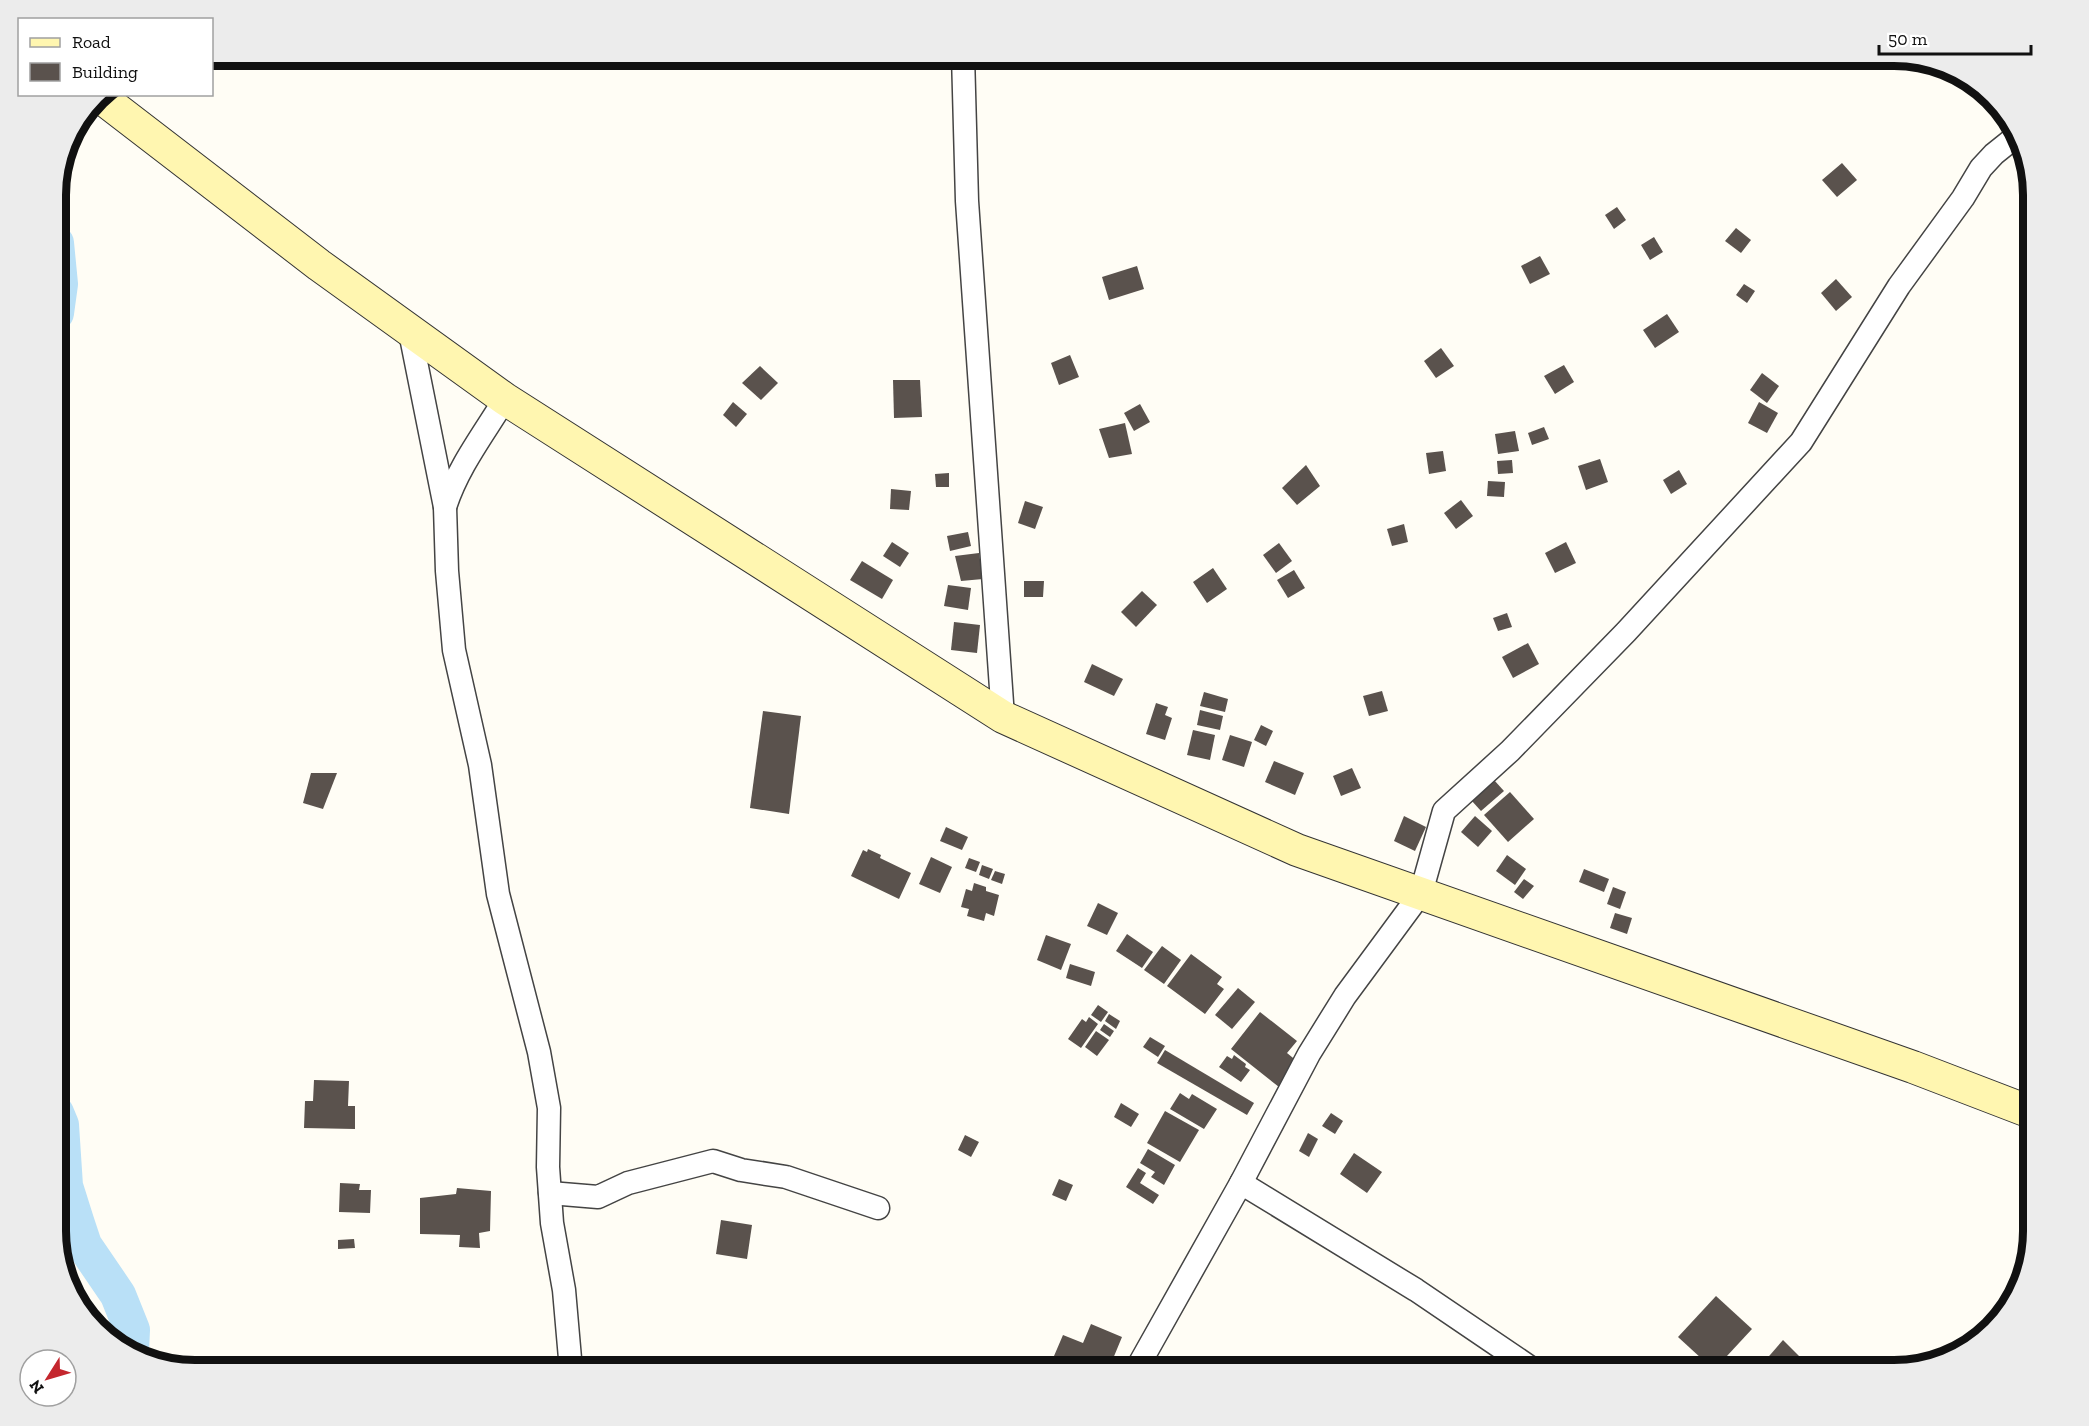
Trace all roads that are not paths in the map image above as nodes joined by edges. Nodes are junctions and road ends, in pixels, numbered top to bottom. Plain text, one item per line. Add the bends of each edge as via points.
1 (963, 66) edge
2 (107, 102) edge
3 (2011, 141) edge
4 (410, 332) junction
5 (505, 399) junction
6 (445, 507) junction
7 (1003, 717) junction
8 (1421, 893) junction
9 (2023, 1109) edge
10 (1241, 1183) junction
11 (550, 1193) junction
12 (878, 1208) dead end
13 (570, 1360) edge
14 (1142, 1360) edge
15 (1518, 1360) edge

1 - 7 street via 967,201
2 - 4 street
3 - 8 street via 1982,168 1899,286 1802,442 1510,751 1444,811
4 - 5 street
4 - 6 street
5 - 6 street via 465,460
5 - 7 street
6 - 11 street via 454,650 480,765 498,894 539,1052 549,1108
7 - 8 street via 1297,850
8 - 9 street
8 - 10 street via 1345,996 1309,1054
10 - 14 street
10 - 15 street via 1416,1290
11 - 12 street via 598,1197 628,1183 713,1161 786,1177
11 - 13 street

